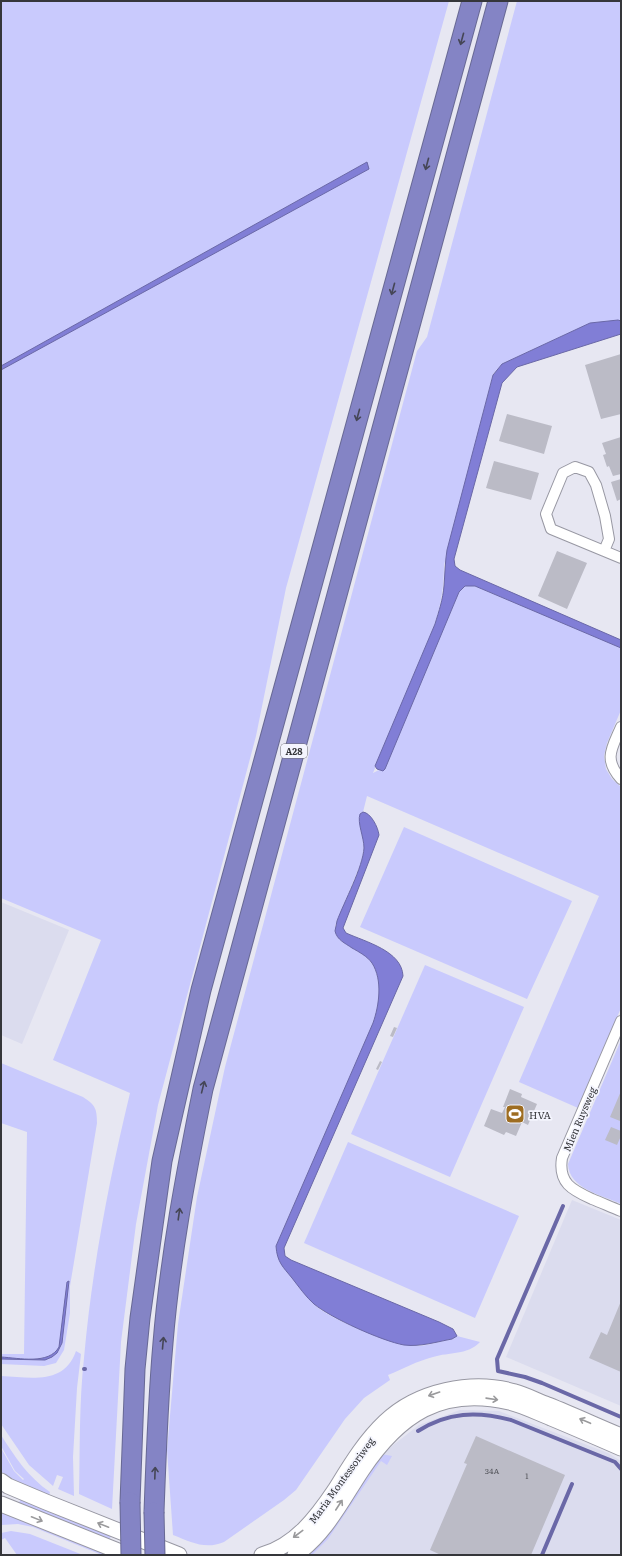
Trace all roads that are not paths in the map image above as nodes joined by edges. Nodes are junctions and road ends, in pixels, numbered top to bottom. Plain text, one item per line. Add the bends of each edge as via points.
1 (472, 1) edge
2 (498, 1) edge
3 (604, 551) junction
4 (621, 558) edge
5 (621, 727) edge
6 (621, 779) edge
7 (621, 1021) edge
8 (621, 1211) edge
9 (621, 1436) edge
10 (621, 1448) edge
11 (1, 1481) edge
12 (1, 1504) edge
13 (128, 1555) edge
14 (131, 1555) edge
15 (155, 1555) edge
16 (179, 1555) edge
17 (262, 1555) edge
18 (295, 1555) edge

1 -> 14 highway, A28, bridge via 201,990 167,1138 140,1318 135,1369 130,1502
15 -> 2 highway, A28, bridge via 156,1445 163,1342 185,1174 203,1089
3 - 3 street via 551,529 546,514 563,474 575,467 589,472 596,485 609,539
3 - 4 street
5 - 6 street via 610,754 611,764
7 - 8 street, Mien Ruysweg via 561,1165 564,1180 570,1187
9 -> 17 street, Maria Montessoriweg via 515,1392 489,1387 465,1387 439,1392 403,1408 386,1421 365,1443 306,1528 283,1546
18 -> 10 street, Maria Montessoriweg via 315,1539 372,1455 392,1432 417,1413 441,1403 467,1398 511,1402
16 -> 11 street via 46,1502
12 -> 13 street

